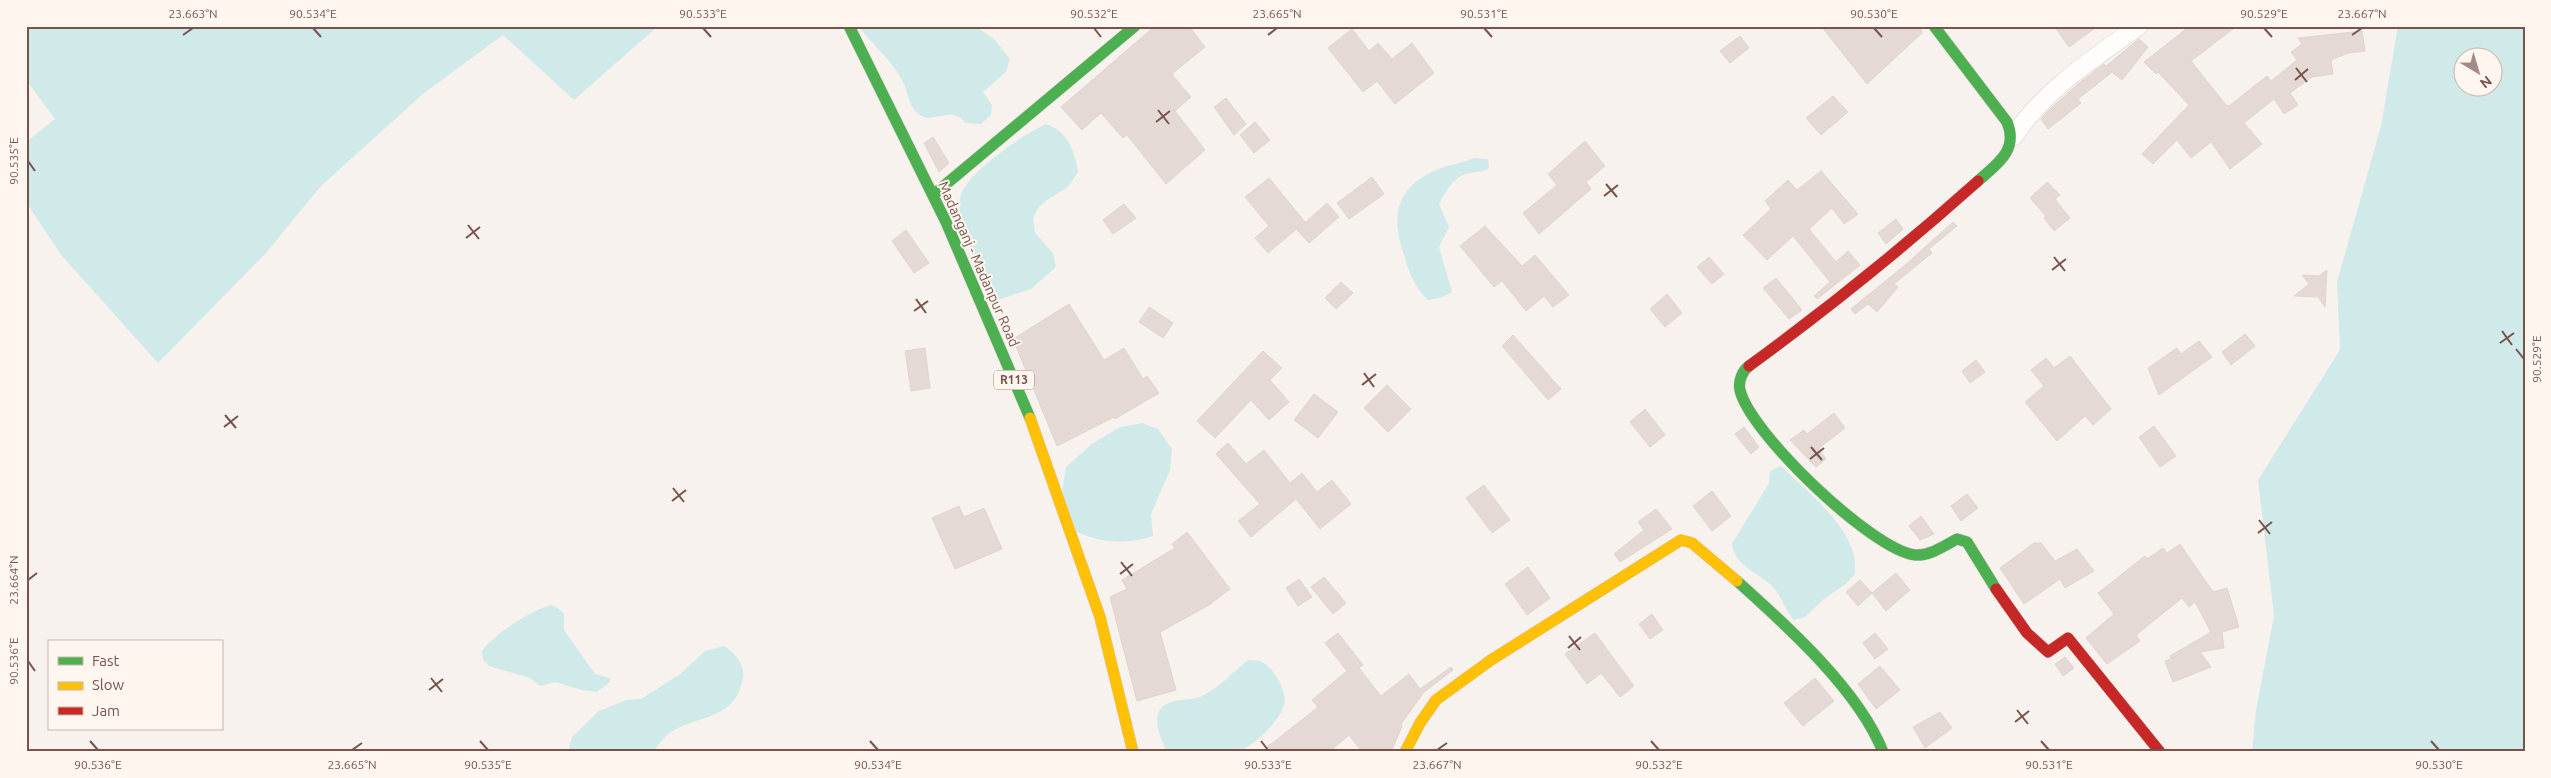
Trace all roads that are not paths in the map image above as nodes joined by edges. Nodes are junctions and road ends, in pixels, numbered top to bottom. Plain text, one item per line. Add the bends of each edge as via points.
1 (849, 26) edge
2 (1135, 26) edge
3 (1934, 26) edge
4 (2139, 26) edge
5 (2014, 136) junction
6 (933, 195) junction
7 (1133, 752) edge
8 (1405, 752) edge
9 (1883, 752) edge
10 (2160, 752) edge

1 - 6 street, Madanganj - Madanpur Road / R113
2 - 6 street
3 - 5 street via 1994,103
4 - 5 street via 2053,91
5 - 10 street via 2004,158 1895,254 1817,317 1746,368 1740,379 1741,392 1754,419 1800,473 1885,543 1907,553 1921,555 1935,552 1957,539 1967,542 2027,633 2048,652 2068,638
6 - 7 street, Madanganj - Madanpur Road / R113 via 1035,431 1100,617
8 - 9 street via 1436,700 1491,660 1681,540 1692,543 1783,622 1856,706

